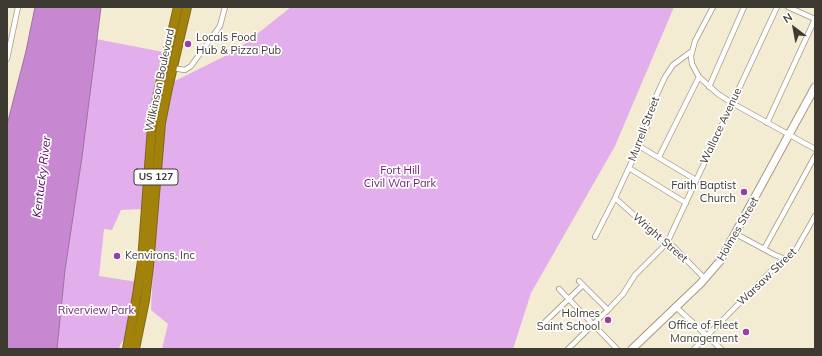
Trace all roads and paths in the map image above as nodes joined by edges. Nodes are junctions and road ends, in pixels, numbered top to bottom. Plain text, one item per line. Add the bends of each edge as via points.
1 (18, 7) edge
2 (178, 7) edge
3 (187, 7) edge
4 (225, 7) edge
5 (713, 7) edge
6 (744, 7) edge
7 (777, 7) edge
8 (788, 7) edge
9 (815, 19) edge
10 (692, 51) junction
11 (7, 59) edge
12 (168, 67) junction
13 (700, 77) junction
14 (709, 87) junction
15 (814, 92) edge
16 (732, 103) junction
17 (767, 123) junction
18 (789, 135) junction
19 (639, 146) junction
20 (815, 149) edge
21 (815, 156) edge
22 (659, 157) junction
23 (629, 168) junction
24 (696, 180) junction
25 (615, 198) junction
26 (686, 203) junction
27 (815, 216) edge
28 (736, 234) junction
29 (595, 237) dead end
30 (667, 242) junction
31 (764, 249) junction
32 (784, 259) junction
33 (705, 279) junction
34 (579, 281) dead end
35 (583, 285) junction
36 (559, 289) dead end
37 (569, 299) junction
38 (676, 307) junction
39 (608, 310) junction
40 (542, 324) dead end
41 (593, 324) junction
42 (707, 336) junction
43 (127, 349) edge
44 (135, 349) edge
45 (568, 349) edge
46 (617, 349) edge
47 (632, 349) edge
48 (694, 349) edge
49 (721, 349) edge

1 - 11 street
2 - 12 highway, Wilkinson Boulevard / US 127
3 - 12 highway, Wilkinson Boulevard / US 127
4 - 12 street via 220,26 191,66 185,70
5 - 10 street
6 - 14 street
7 - 16 street, Wallace Avenue
8 - 9 street
9 - 17 street
10 - 13 street via 692,64
10 - 19 street, Murrell Street via 670,68 652,105
12 - 43 highway, Wilkinson Boulevard / US 127 via 152,126 141,266
12 - 44 highway, Wilkinson Boulevard / US 127 via 149,266
13 - 14 street
13 - 22 street
14 - 16 street
15 - 18 main road, Holmes Street
16 - 17 street
16 - 24 street, Wallace Avenue
17 - 18 street
18 - 20 street
18 - 28 main road, Holmes Street
19 - 22 street
19 - 23 street, Murrell Street
21 - 31 street
22 - 24 street
23 - 25 street, Murrell Street
23 - 26 street
24 - 26 street, Wallace Avenue
25 - 29 street, Murrell Street
25 - 30 street, Wright Street
26 - 30 street, Wallace Avenue
27 - 32 street, Warsaw Street via 794,254
28 - 31 street
28 - 33 main road, Holmes Street via 720,261
30 - 33 street, Wright Street
30 - 39 street, Wallace Avenue via 635,275 623,294
31 - 32 street
32 - 42 street, Warsaw Street
33 - 38 main road, Holmes Street
34 - 35 street
35 - 37 street
35 - 39 street
36 - 37 street
37 - 40 street
37 - 41 street
38 - 42 street
38 - 47 main road, Holmes Street
39 - 41 street, Wallace Avenue
41 - 45 street, Wallace Avenue
41 - 46 street
42 - 48 street, Warsaw Street
42 - 49 street

